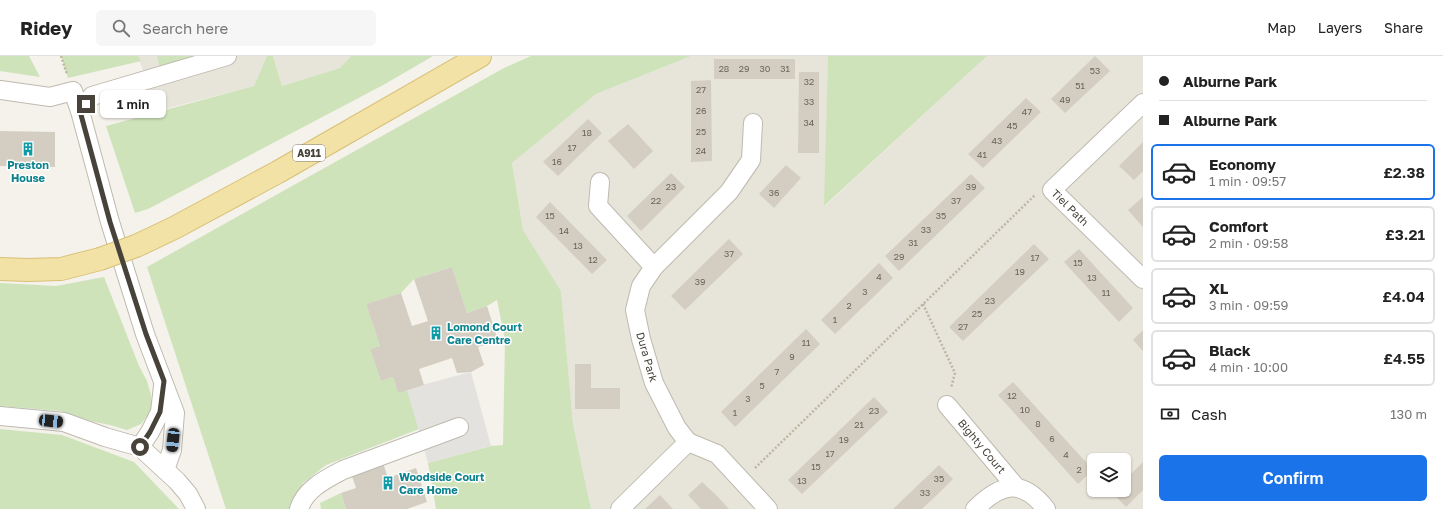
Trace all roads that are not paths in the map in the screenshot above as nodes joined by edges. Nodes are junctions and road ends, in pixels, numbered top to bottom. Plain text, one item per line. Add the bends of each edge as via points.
1 (227, 56) edge
2 (480, 56) edge
3 (0, 90) edge
4 (1143, 103) edge
5 (80, 111) junction
6 (753, 123) dead end
7 (600, 182) dead end
8 (654, 266) junction
9 (0, 269) edge
10 (1143, 279) edge
11 (164, 381) junction
12 (947, 405) road end
13 (0, 416) edge
14 (459, 427) dead end
15 (688, 442) junction
16 (140, 447) junction
17 (165, 470) junction
18 (1016, 487) junction
19 (980, 504) edge
20 (196, 509) edge
21 (299, 509) edge
22 (620, 509) edge
23 (768, 509) edge
24 (1046, 509) edge

1 - 5 street via 92,96
2 - 9 main road, A911, bridge via 278,172 136,246 61,269
3 - 5 street via 50,97 73,91
4 - 10 street, Tiel Path via 1052,190
5 - 11 street via 110,222
6 - 8 street, Dura Park via 751,160 729,192
7 - 8 street via 598,206
8 - 15 street, Dura Park via 641,286 635,310 654,383 677,428
11 - 16 street via 160,412
11 - 17 street via 175,413 172,450
12 - 18 street, Bighty Court
13 - 16 street via 64,422
14 - 21 street via 327,478 306,496
15 - 22 street
15 - 23 street via 717,454
16 - 17 street
17 - 20 street via 188,494
18 - 19 street via 1000,490
18 - 24 street via 1031,493

